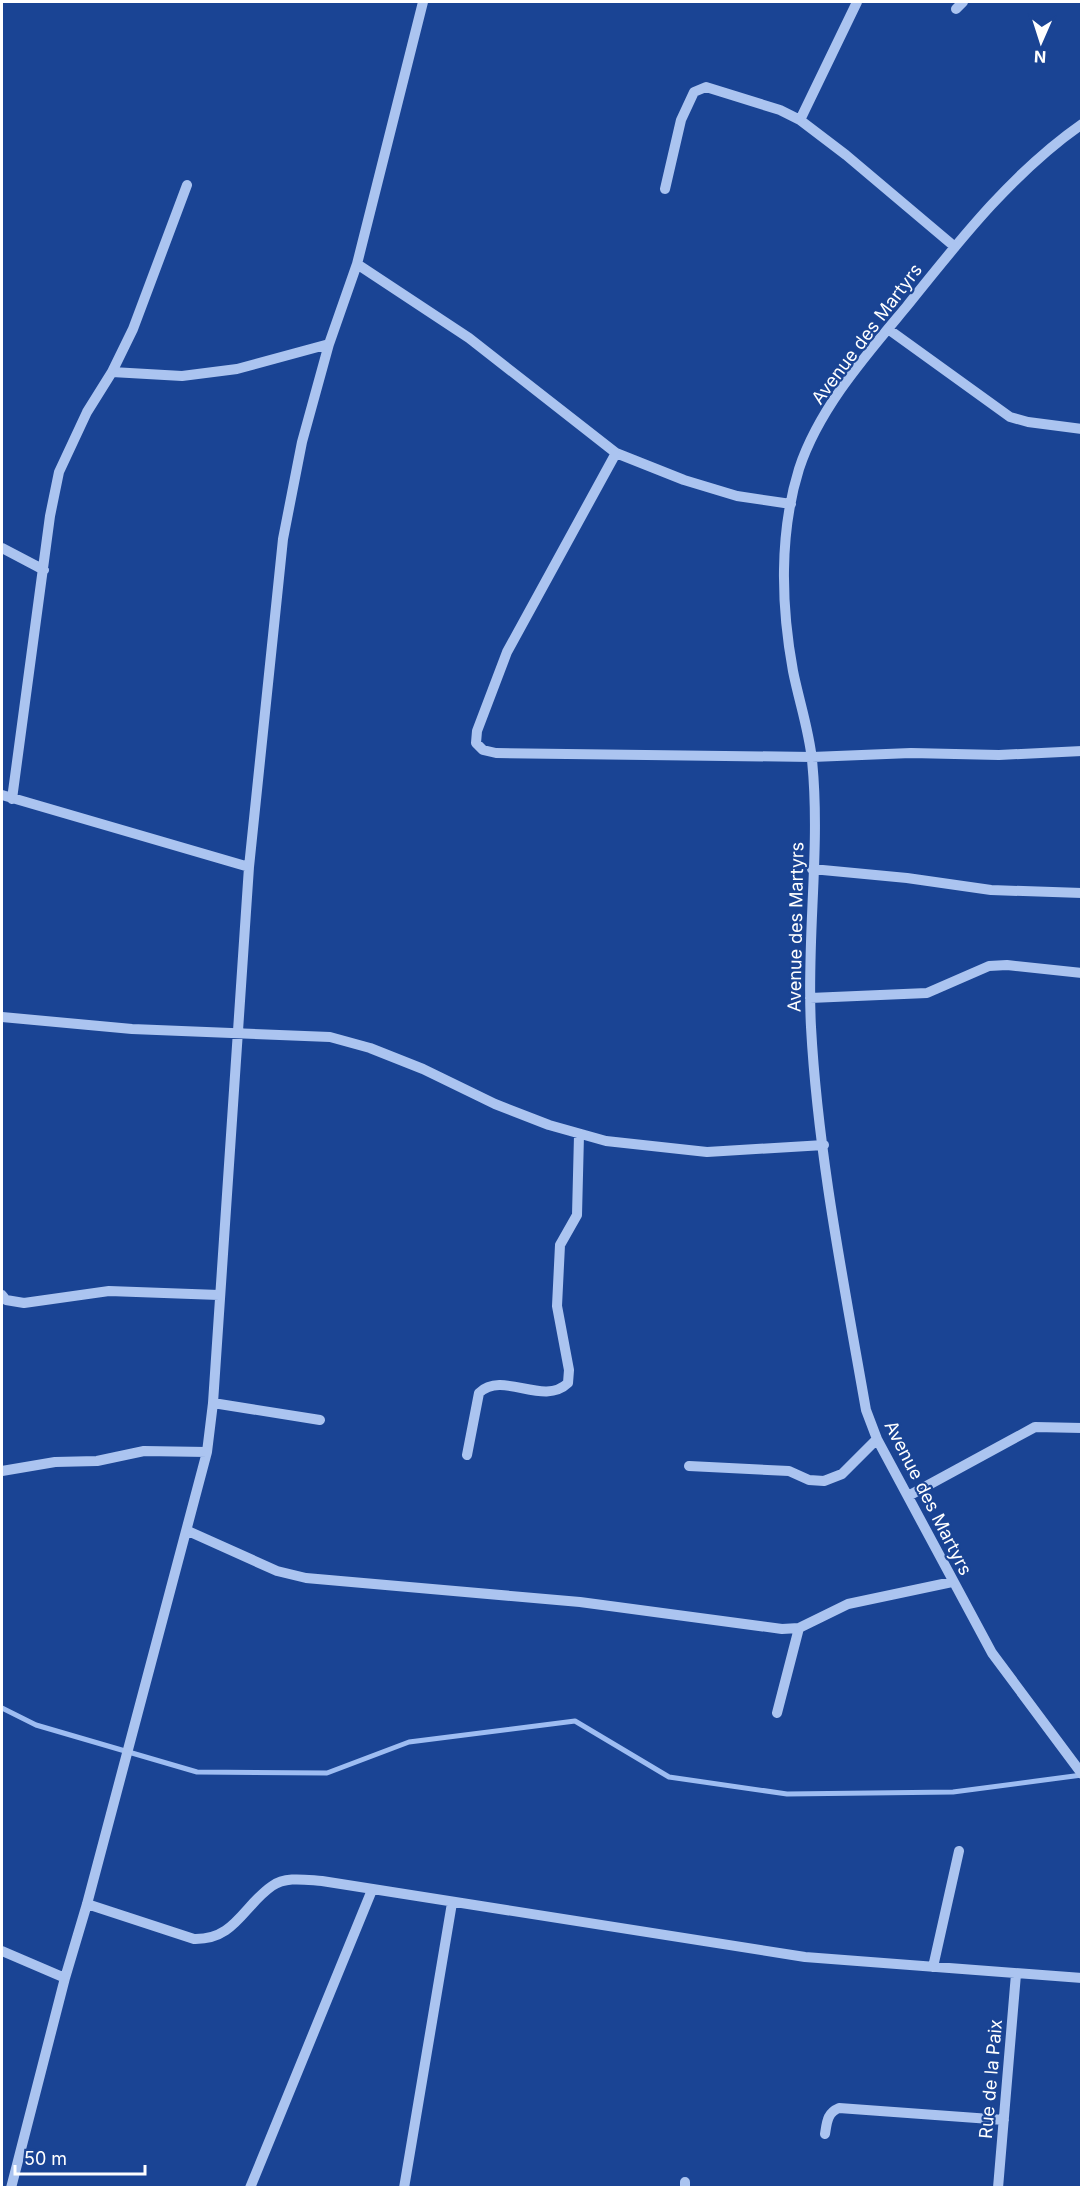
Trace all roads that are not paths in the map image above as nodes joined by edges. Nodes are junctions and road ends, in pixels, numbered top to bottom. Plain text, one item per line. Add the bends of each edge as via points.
1 (423, 2) edge
2 (857, 2) edge
3 (800, 120) junction
4 (1082, 124) edge
5 (187, 185) dead end
6 (665, 189) dead end
7 (955, 247) junction
8 (357, 264) junction
9 (888, 329) junction
10 (329, 344) junction
11 (112, 372) junction
12 (1082, 429) edge
13 (616, 453) junction
14 (791, 504) junction
15 (2, 548) edge
16 (44, 570) junction
17 (1082, 751) edge
18 (812, 757) junction
19 (7, 797) edge
20 (249, 867) junction
21 (812, 868) junction
22 (1082, 893) edge
23 (1082, 973) edge
24 (810, 998) junction
25 (2, 1017) edge
26 (240, 1035) junction
27 (579, 1135) junction
28 (824, 1144) junction
29 (2, 1295) edge
30 (219, 1295) junction
31 (213, 1403) junction
32 (320, 1419) dead end
33 (1082, 1428) edge
34 (877, 1439) junction
35 (207, 1452) junction
36 (467, 1455) dead end
37 (689, 1466) dead end
38 (2, 1471) edge
39 (910, 1495) junction
40 (188, 1531) junction
41 (952, 1582) junction
42 (799, 1628) junction
43 (777, 1713) dead end
44 (1082, 1774) edge
45 (959, 1851) dead end
46 (372, 1890) junction
47 (452, 1903) junction
48 (87, 1904) junction
49 (2, 1951) edge
50 (933, 1967) junction
51 (1016, 1974) junction
52 (65, 1978) junction
53 (1082, 1978) edge
54 (1004, 2120) junction
55 (825, 2134) dead end
56 (11, 2187) edge
57 (250, 2187) edge
58 (404, 2187) edge
59 (998, 2187) edge

1 - 8 street
2 - 3 street
3 - 6 street via 718,90 706,87 694,92 681,120
3 - 7 street
4 - 7 street, Avenue des Martyrs via 1017,177
5 - 11 street via 133,329
7 - 9 street, Avenue des Martyrs
8 - 10 street
8 - 13 street via 469,338
9 - 12 street via 1010,417
9 - 14 street, Avenue des Martyrs via 837,396 819,427 800,467
10 - 11 street via 237,369 182,376
10 - 20 street via 302,442 283,539
11 - 16 street via 87,412 59,472
13 - 14 street via 737,496
13 - 18 street via 507,652 481,715 476,743 483,750 496,753
14 - 18 street, Avenue des Martyrs via 785,620
15 - 16 street
16 - 19 street
17 - 18 street
18 - 21 street, Avenue des Martyrs
19 - 20 street
20 - 26 street
21 - 22 street via 991,890
21 - 24 street, Avenue des Martyrs
23 - 24 street via 989,966 927,993
24 - 28 street, Avenue des Martyrs
25 - 26 street
26 - 27 street via 330,1037 370,1048 495,1104
26 - 30 street
27 - 28 street via 707,1152
27 - 36 street via 577,1215 560,1245 558,1275 557,1306 568,1383 549,1393 485,1387 479,1392
28 - 34 street, Avenue des Martyrs via 860,1377
29 - 30 street via 6,1300 24,1303 108,1292
30 - 31 street
31 - 32 street
31 - 35 street
33 - 39 street via 1035,1427
34 - 37 street via 842,1474 824,1481 809,1480 789,1471
34 - 39 street, Avenue des Martyrs
35 - 38 street via 144,1450 97,1461 55,1462
35 - 40 street
39 - 41 street, Avenue des Martyrs
40 - 42 street via 277,1571 306,1578 580,1602
40 - 48 street
41 - 42 street via 848,1604
41 - 44 street, Avenue des Martyrs via 992,1653
42 - 43 street
45 - 50 street
46 - 47 street
46 - 48 street via 292,1879 273,1885 226,1932 208,1940 194,1939
46 - 57 street
47 - 50 street via 805,1957
47 - 58 street
48 - 52 street
49 - 52 street
50 - 51 street
51 - 53 street
51 - 54 street, Rue de la Paix
52 - 56 street
54 - 55 street via 839,2108 828,2117
54 - 59 street, Rue de la Paix

